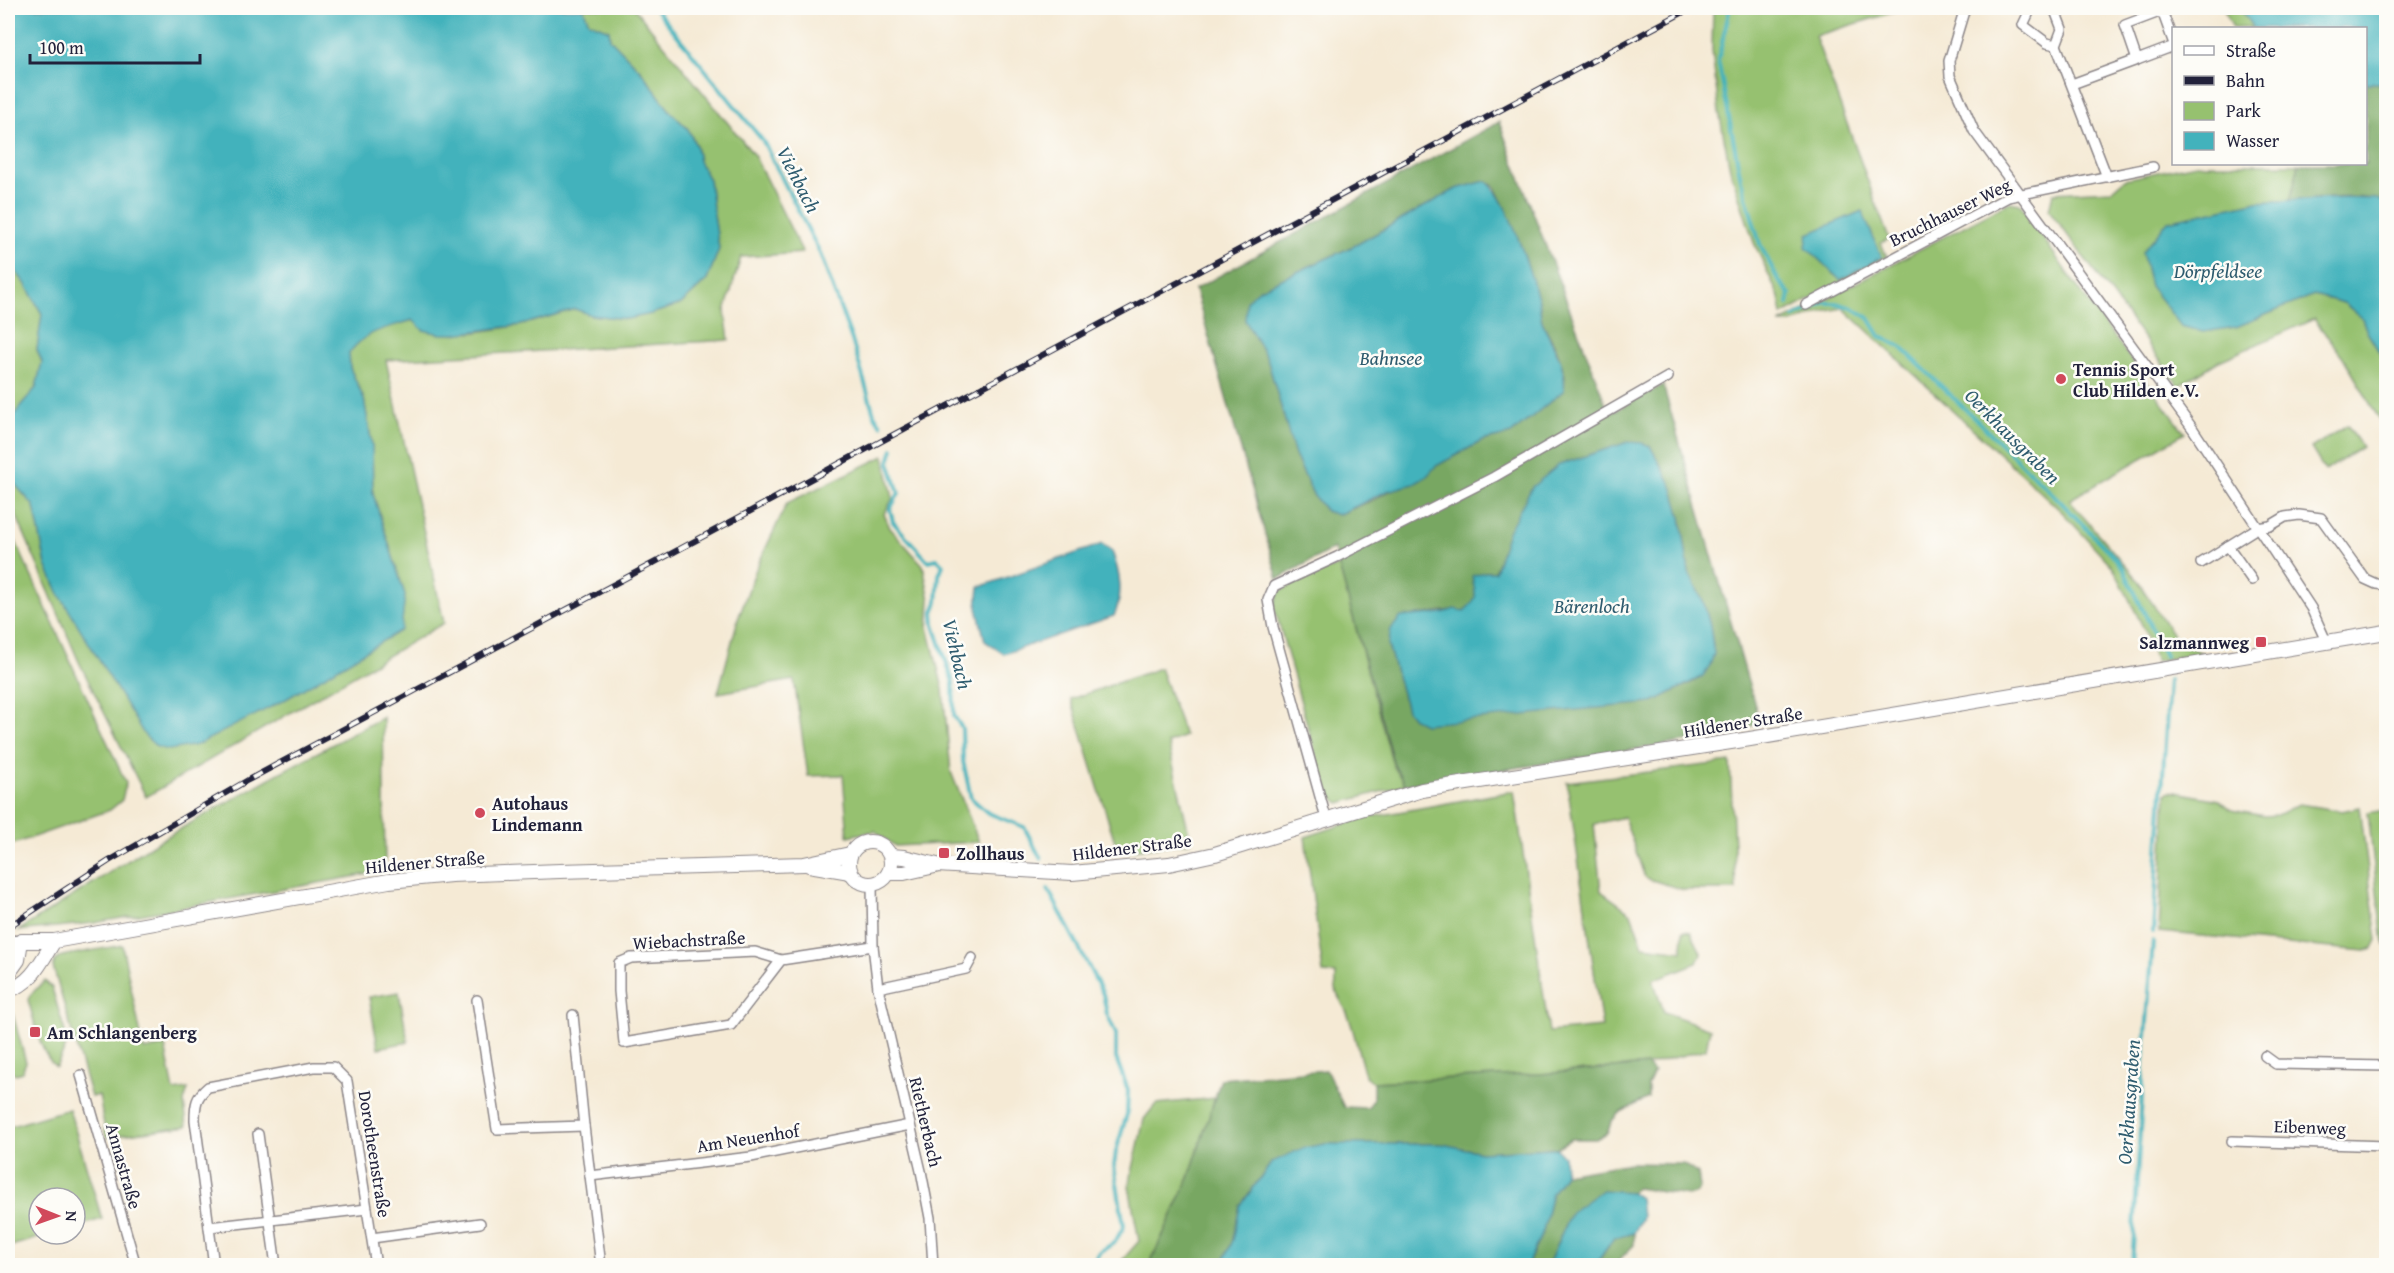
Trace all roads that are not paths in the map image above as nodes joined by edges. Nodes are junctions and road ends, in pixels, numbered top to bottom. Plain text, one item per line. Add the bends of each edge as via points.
1 (1965, 8) edge
2 (2031, 8) edge
3 (2054, 8) edge
4 (2161, 9) edge
5 (2172, 39) edge
6 (2056, 45) junction
7 (2172, 46) edge
8 (2137, 60) junction
9 (2072, 84) junction
10 (2153, 167) dead end
11 (2107, 177) junction
12 (2019, 195) junction
13 (1806, 305) dead end
14 (1668, 377) dead end
15 (2257, 528) junction
16 (2228, 546) junction
17 (2201, 562) dead end
18 (2252, 580) dead end
19 (2386, 585) edge
20 (2386, 632) edge
21 (2326, 641) junction
22 (1326, 818) junction
23 (850, 854) junction
24 (891, 856) junction
25 (804, 864) junction
26 (937, 865) junction
27 (850, 872) junction
28 (890, 873) junction
29 (872, 885) junction
30 (14, 940) edge
31 (54, 940) junction
32 (873, 946) junction
33 (972, 958) dead end
34 (781, 960) junction
35 (8, 974) edge
36 (878, 988) junction
37 (8, 990) edge
38 (477, 1000) dead end
39 (573, 1016) dead end
40 (2265, 1056) dead end
41 (2386, 1066) edge
42 (81, 1076) dead end
43 (910, 1125) junction
44 (584, 1126) junction
45 (258, 1134) dead end
46 (2232, 1141) dead end
47 (2386, 1146) edge
48 (590, 1176) junction
49 (367, 1209) junction
50 (270, 1219) junction
51 (480, 1223) dead end
52 (209, 1227) junction
53 (372, 1238) junction
54 (136, 1266) edge
55 (214, 1266) edge
56 (276, 1266) edge
57 (376, 1266) edge
58 (601, 1266) edge
59 (933, 1266) edge

1 - 12 street via 1949,60 1950,76 1974,131
2 - 6 street via 2023,25 2048,44
3 - 6 street via 2062,29
4 - 5 street
4 - 8 street via 2124,25
6 - 9 street
7 - 8 street
8 - 9 street
9 - 11 street
10 - 11 street, Bruchhauser Weg
11 - 12 street, Bruchhauser Weg
12 - 13 street, Bruchhauser Weg via 2008,197
12 - 15 street via 2193,429
14 - 22 street via 1494,477 1274,586 1268,600 1274,627
15 - 16 street
15 - 19 street via 2285,517 2321,518 2364,579
15 - 21 street via 2311,608
16 - 17 street
16 - 18 street
20 - 21 main road, Hildener Straße
21 - 22 main road, Hildener Straße via 1738,741 1422,790
22 - 26 main road, Hildener Straße via 1215,854 1169,864 1072,873
23 - 24 main road via 866,842 876,842
23 - 25 main road, Hildener Straße
23 - 27 main road
24 - 26 main road, Hildener Straße
24 - 28 main road
25 - 27 main road, Hildener Straße
25 - 31 main road, Hildener Straße via 451,875 389,881
26 - 28 main road, Hildener Straße
27 - 29 main road via 855,879
28 - 29 main road
29 - 32 street, Rietherbach
30 - 31 main road, Hildener Straße
30 - 35 main road, Hildener Straße via 18,960
31 - 37 main road via 26,982
32 - 34 street, Wiebachstraße
32 - 36 street, Rietherbach
33 - 36 street via 966,969
34 - 34 street, Wiebachstraße via 755,952 631,958 619,963 624,1043 731,1025
36 - 43 street, Rietherbach
38 - 44 street via 496,1129
39 - 44 street
40 - 41 street via 2276,1064
42 - 54 street, Annastraße
43 - 48 street, Am Neuenhof via 751,1157
43 - 59 street, Rietherbach via 930,1218
44 - 48 street
45 - 50 street
46 - 47 street, Eibenweg
48 - 58 street
49 - 50 street
49 - 52 street, Dorotheenstraße via 347,1081 333,1068 314,1067 208,1087 198,1096 195,1120
49 - 53 street, Dorotheenstraße
50 - 52 street
50 - 56 street
51 - 53 street, Dorotheenstraße
52 - 55 street, Dorotheenstraße
53 - 57 street, Dorotheenstraße

